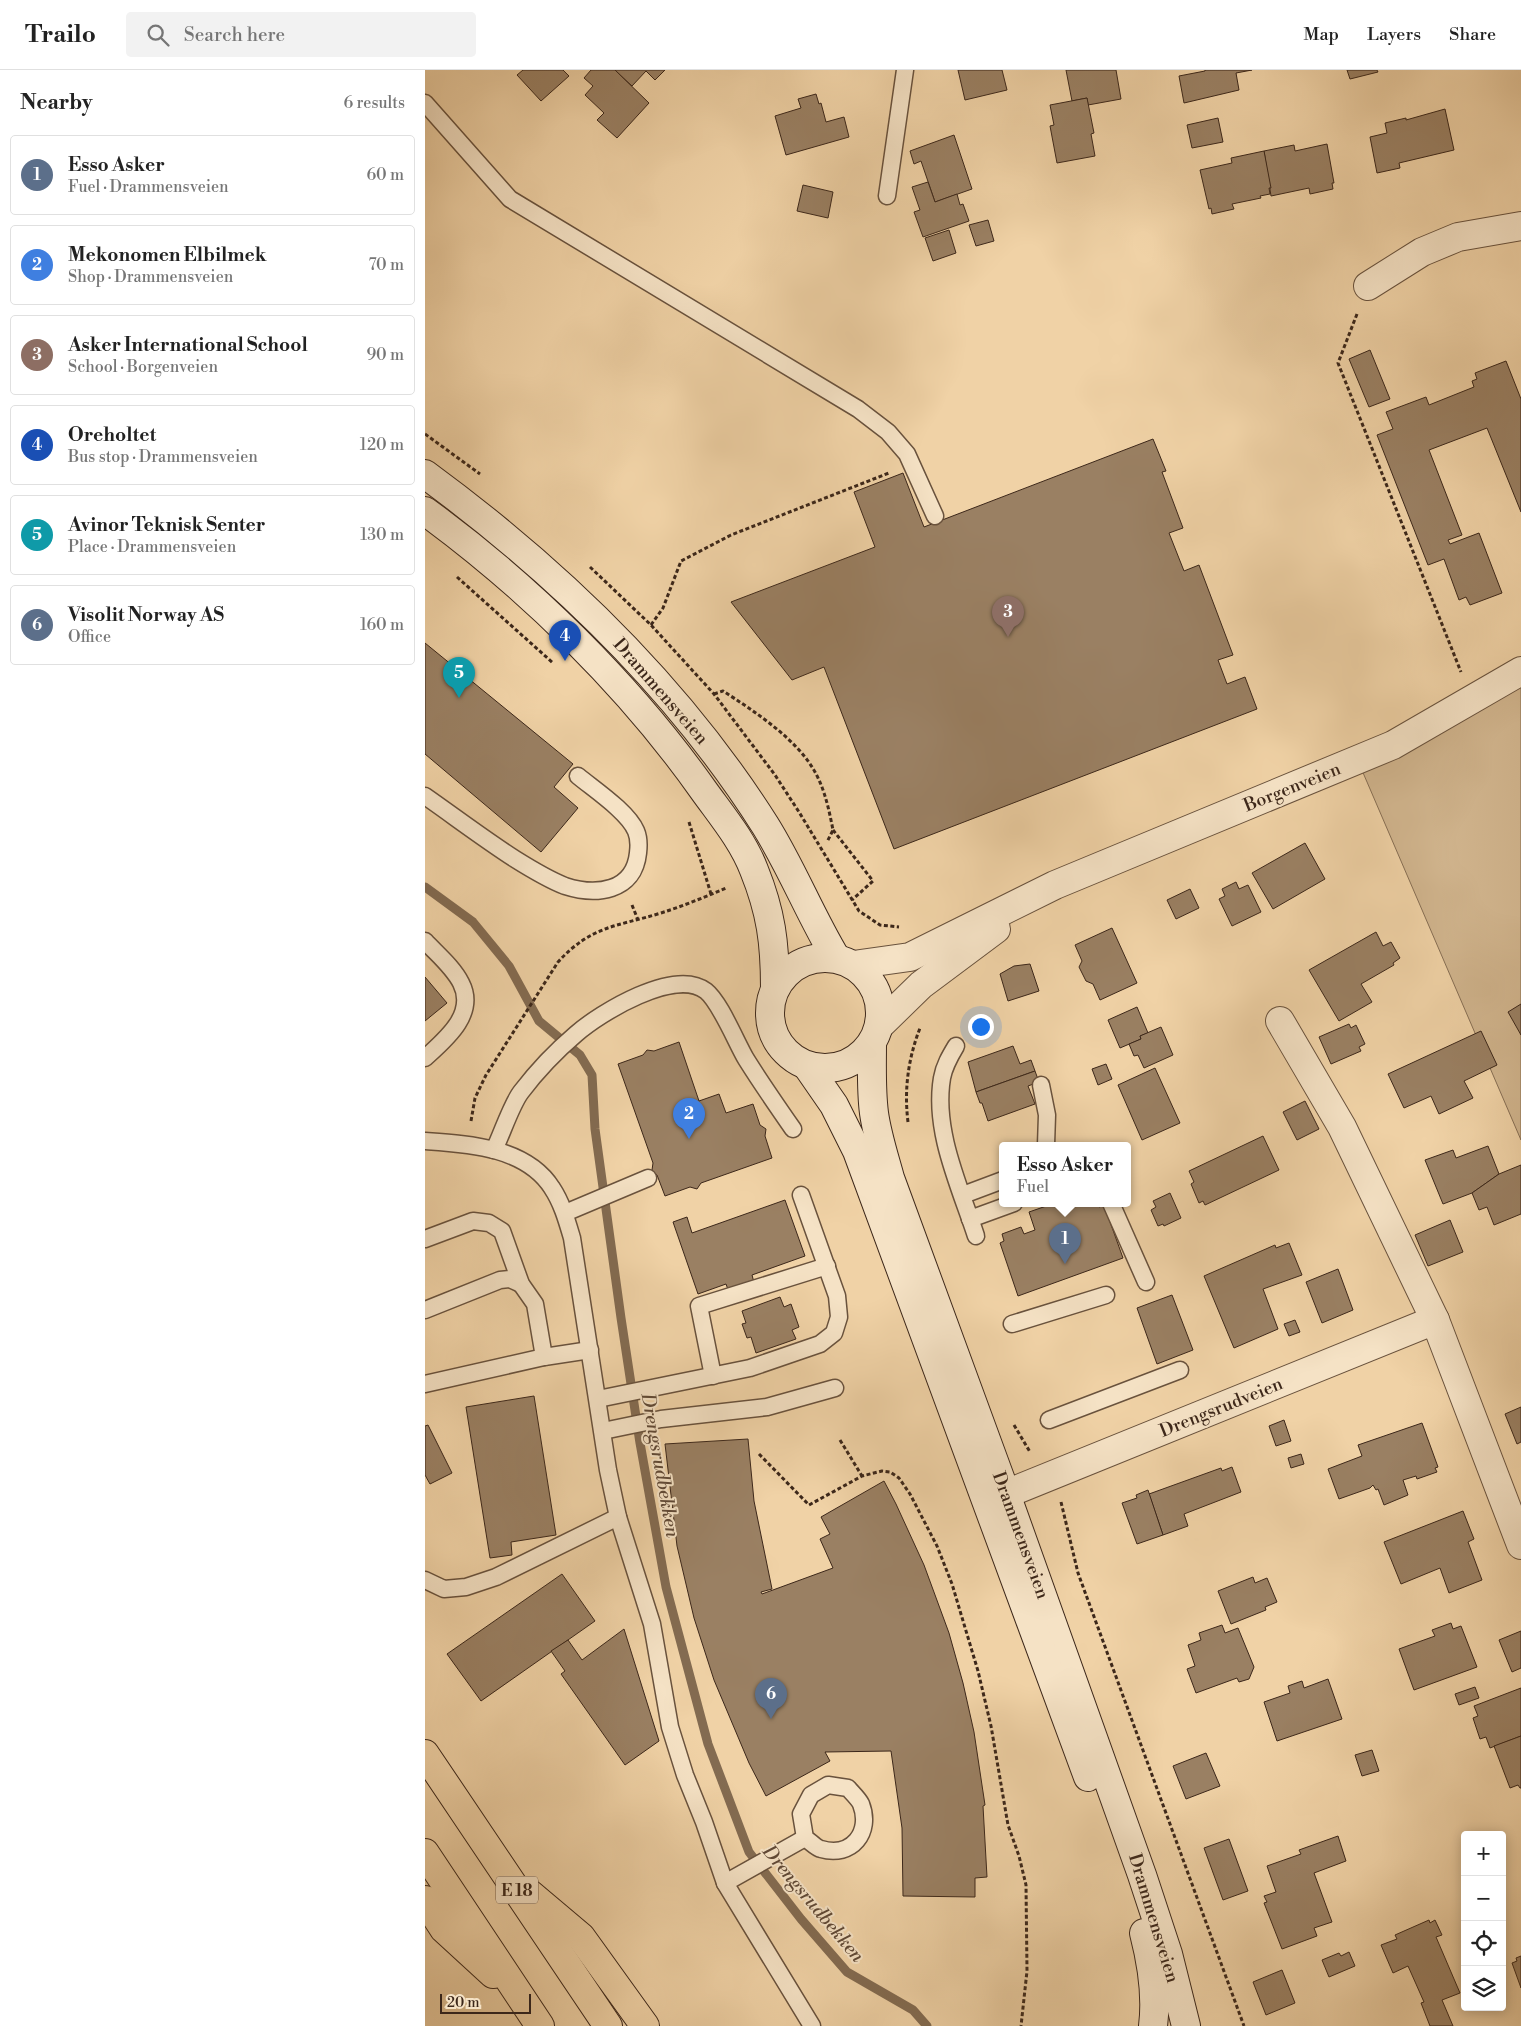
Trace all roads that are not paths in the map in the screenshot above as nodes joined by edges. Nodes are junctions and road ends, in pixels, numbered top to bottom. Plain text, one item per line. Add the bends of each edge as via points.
1 (905, 70) edge
2 (425, 103) edge
3 (887, 196) dead end
4 (1521, 226) edge
5 (1368, 286) road end
6 (425, 474) edge
7 (425, 511) edge
8 (935, 516) dead end
9 (1521, 671) edge
10 (579, 776) dead end
11 (425, 796) edge
12 (1055, 885) junction
13 (425, 941) edge
14 (845, 962) junction
15 (775, 988) junction
16 (1280, 1021) dead end
17 (876, 1034) junction
18 (956, 1046) dead end
19 (425, 1058) edge
20 (807, 1066) junction
21 (1041, 1085) dead end
22 (793, 1129) dead end
23 (425, 1141) edge
24 (1045, 1142) edge
25 (494, 1150) junction
26 (648, 1178) dead end
27 (999, 1182) edge
28 (801, 1194) dead end
29 (963, 1195) junction
30 (1003, 1207) edge
31 (1113, 1207) edge
32 (565, 1213) junction
33 (971, 1219) junction
34 (976, 1236) dead end
35 (425, 1239) edge
36 (827, 1266) junction
37 (1146, 1282) dead end
38 (521, 1284) junction
39 (1105, 1295) dead end
40 (425, 1310) edge
41 (1435, 1320) junction
42 (1012, 1324) dead end
43 (590, 1350) junction
44 (544, 1357) junction
45 (1180, 1370) dead end
46 (713, 1376) junction
47 (425, 1384) edge
48 (835, 1388) dead end
49 (598, 1399) junction
50 (1049, 1420) dead end
51 (603, 1431) junction
52 (1006, 1494) junction
53 (618, 1517) junction
54 (1521, 1545) edge
55 (425, 1580) edge
56 (425, 1754) edge
57 (805, 1838) junction
58 (425, 1853) edge
59 (503, 1871) junction
60 (725, 1883) junction
61 (425, 1900) edge
62 (533, 2016) edge
63 (608, 2026) edge
64 (645, 2026) edge
65 (812, 2026) edge
66 (1153, 2026) edge
67 (1186, 2026) edge

1 - 3 lane
2 - 8 lane via 510,199 858,409 888,432 907,454
4 - 5 main road via 1458,237 1422,252
6 - 14 main road, Drammensveien via 540,564 645,670 742,791 787,864 822,935
7 - 15 main road, Drammensveien via 506,575 549,614 606,672 693,775 726,821 754,870 770,914
9 - 12 main road, Borgenveien via 1393,745
10 - 11 lane via 624,814 635,830 639,844 638,860 633,873 623,884 586,890 565,886 495,846
12 - 14 main road, Borgenveien via 910,957
12 - 17 main road, Borgenveien via 921,985
13 - 19 lane via 461,983 465,995 459,1021 449,1036
14 - 15 main road via 819,958 802,962 786,973
14 - 17 main road via 867,976 876,990 881,1008
15 - 20 main road via 770,1006 771,1025 778,1043 791,1057
16 - 41 main road via 1342,1127
17 - 20 main road via 860,1056 845,1065 826,1069
17 - 52 main road, Drammensveien via 872,1083 879,1140
18 - 29 lane via 947,1060 939,1100 950,1157
20 - 66 main road, Drammensveien via 834,1105 857,1151 1142,1923 1152,1965
21 - 24 lane via 1047,1116
22 - 25 lane via 706,991 679,983 653,989 610,1011 577,1033 520,1093
23 - 25 lane
25 - 32 lane via 535,1170 551,1187
26 - 32 lane
27 - 29 lane
28 - 36 lane
29 - 33 lane
30 - 33 lane
31 - 37 lane
32 - 43 lane
33 - 34 lane
35 - 38 lane via 473,1221 489,1223 502,1232
36 - 46 lane via 837,1296 839,1317 834,1333 820,1344 750,1368
36 - 46 lane via 699,1306
38 - 40 lane via 500,1280
38 - 44 lane via 535,1304
39 - 42 lane
41 - 52 main road, Drengsrudveien
41 - 54 main road
43 - 44 lane
43 - 49 lane
44 - 47 lane
45 - 50 lane
46 - 49 lane
48 - 51 lane via 767,1407 661,1419
49 - 51 lane
51 - 53 lane
52 - 67 main road, Drammensveien via 1142,1875 1168,1954
53 - 55 lane via 496,1577 466,1587 444,1589
53 - 60 lane via 652,1624 670,1727
56 - 59 highway, E 18
57 - 57 lane via 820,1849 839,1851 856,1843 865,1825 860,1802 848,1788 828,1785 811,1794 801,1814
57 - 60 lane
58 - 62 highway
59 - 63 highway, E 18
59 - 64 highway, E 18 via 581,1937
60 - 65 lane
61 - 62 highway via 444,1929

